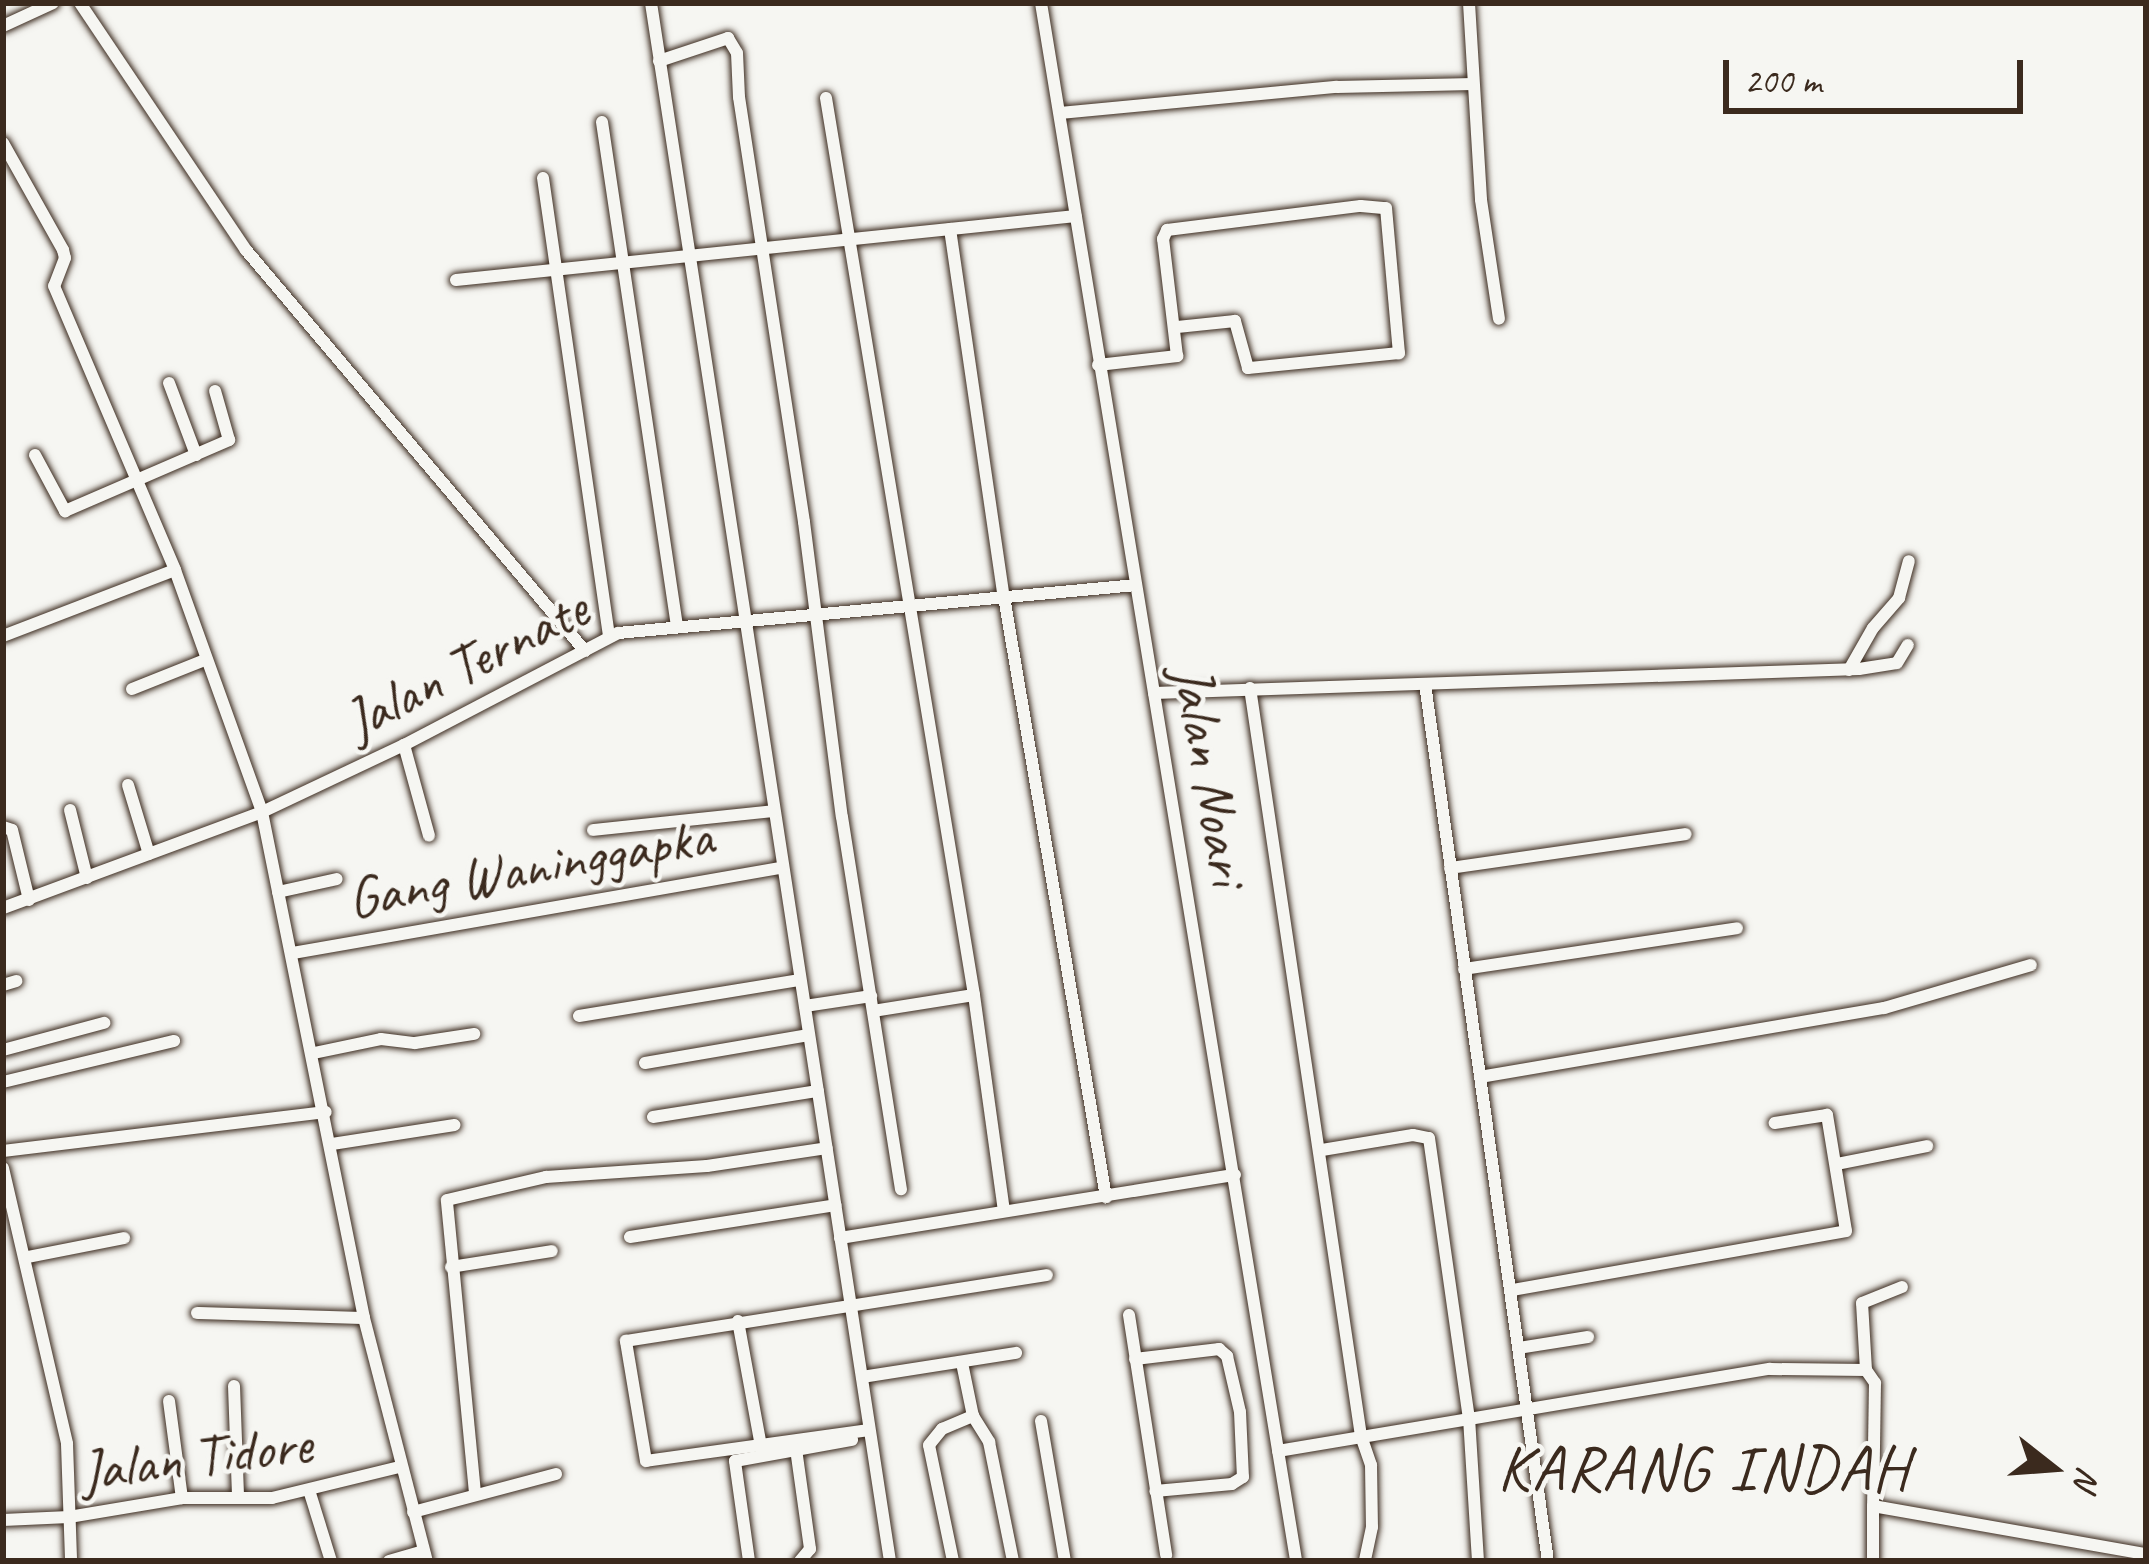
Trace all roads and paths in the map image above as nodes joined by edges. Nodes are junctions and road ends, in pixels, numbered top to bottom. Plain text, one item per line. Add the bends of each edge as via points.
1 (53, 3) edge
2 (80, 3) edge
3 (651, 3) edge
4 (1041, 3) edge
5 (1468, 3) edge
6 (3, 26) edge
7 (659, 61) junction
8 (1473, 84) junction
9 (826, 98) dead end
10 (1060, 113) junction
11 (602, 122) dead end
12 (3, 143) edge
13 (543, 178) dead end
14 (1076, 216) junction
15 (950, 229) junction
16 (850, 239) junction
17 (763, 248) junction
18 (692, 255) junction
19 (625, 262) junction
20 (555, 271) junction
21 (456, 280) dead end
22 (1499, 319) dead end
23 (1177, 327) junction
24 (1098, 365) junction
25 (169, 382) dead end
26 (214, 391) dead end
27 (35, 455) dead end
28 (196, 455) junction
29 (140, 480) junction
30 (1909, 561) dead end
31 (176, 570) junction
32 (1136, 585) junction
33 (1004, 596) junction
34 (908, 606) junction
35 (817, 615) junction
36 (745, 620) junction
37 (676, 626) junction
38 (3, 636) edge
39 (609, 636) junction
40 (1908, 645) dead end
41 (585, 651) junction
42 (205, 660) junction
43 (1850, 670) junction
44 (1425, 684) junction
45 (1250, 688) junction
46 (132, 689) dead end
47 (1154, 693) junction
48 (404, 746) junction
49 (128, 785) dead end
50 (70, 810) dead end
51 (774, 811) junction
52 (262, 812) junction
53 (3, 827) edge
54 (593, 830) dead end
55 (1687, 835) dead end
56 (429, 836) dead end
57 (149, 854) junction
58 (782, 868) junction
59 (1450, 868) junction
60 (87, 878) junction
61 (337, 879) dead end
62 (278, 892) junction
63 (29, 900) junction
64 (3, 908) edge
65 (1737, 928) dead end
66 (293, 952) junction
67 (2031, 965) dead end
68 (1465, 968) junction
69 (800, 980) junction
70 (974, 995) junction
71 (872, 1004) junction
72 (805, 1006) junction
73 (579, 1016) dead end
74 (104, 1023) dead end
75 (474, 1034) dead end
76 (809, 1035) junction
77 (174, 1041) dead end
78 (3, 1050) edge
79 (314, 1053) junction
80 (645, 1064) dead end
81 (1480, 1076) junction
82 (3, 1082) edge
83 (818, 1091) junction
84 (326, 1112) junction
85 (653, 1118) dead end
86 (1774, 1124) dead end
87 (455, 1125) dead end
88 (332, 1144) junction
89 (1927, 1145) dead end
90 (827, 1148) junction
91 (1322, 1150) junction
92 (3, 1151) edge
93 (1837, 1165) junction
94 (3, 1168) edge
95 (1234, 1175) junction
96 (902, 1189) dead end
97 (7, 1195) edge
98 (1106, 1197) junction
99 (836, 1205) junction
100 (1004, 1211) junction
101 (630, 1237) dead end
102 (124, 1238) dead end
103 (840, 1238) junction
104 (552, 1251) dead end
105 (28, 1257) junction
106 (451, 1267) junction
107 (1048, 1274) dead end
108 (1902, 1287) dead end
109 (1512, 1290) junction
110 (850, 1306) junction
111 (197, 1313) dead end
112 (1129, 1315) dead end
113 (364, 1318) junction
114 (738, 1322) junction
115 (1588, 1337) dead end
116 (1519, 1348) junction
117 (1016, 1353) dead end
118 (1135, 1359) junction
119 (962, 1363) junction
120 (1865, 1370) junction
121 (862, 1377) junction
122 (234, 1386) dead end
123 (169, 1401) dead end
124 (1271, 1406) junction
125 (1525, 1408) junction
126 (1240, 1412) junction
127 (973, 1416) junction
128 (1468, 1418) junction
129 (1041, 1421) dead end
130 (870, 1434) junction
131 (1361, 1436) junction
132 (760, 1446) junction
133 (796, 1449) junction
134 (1278, 1451) junction
135 (399, 1467) junction
136 (556, 1474) dead end
137 (309, 1490) junction
138 (1155, 1492) junction
139 (475, 1493) junction
140 (238, 1496) junction
141 (182, 1498) junction
142 (1873, 1506) junction
143 (413, 1512) junction
144 (69, 1517) junction
145 (3, 1520) edge
146 (2144, 1554) edge
147 (1166, 1555) dead end
148 (426, 1556) edge
149 (70, 1561) edge
150 (331, 1561) edge
151 (389, 1561) edge
152 (749, 1561) edge
153 (800, 1561) edge
154 (890, 1561) edge
155 (953, 1561) edge
156 (1013, 1561) edge
157 (1065, 1561) edge
158 (1296, 1561) edge
159 (1365, 1561) edge
160 (1478, 1561) edge
161 (1548, 1561) edge
162 (1874, 1561) edge

1 - 6 street
2 - 41 street via 292,310
3 - 7 street
4 - 10 street, Jalan Noari
5 - 8 street
7 - 17 street via 734,40
7 - 18 street
8 - 10 street via 1337,87
8 - 22 street
9 - 16 street
10 - 14 street, Jalan Noari
11 - 19 street
12 - 29 street via 63,250 53,286
13 - 20 street
14 - 15 street
14 - 24 street, Jalan Noari
15 - 16 street
15 - 33 street
16 - 17 street
16 - 34 street
17 - 18 street
17 - 35 street
18 - 19 street
18 - 36 street
19 - 20 street
19 - 37 street
20 - 21 street
20 - 39 street
23 - 23 street via 1167,230 1386,208 1395,355 1250,368 1235,321
23 - 24 street via 1175,358
24 - 32 street, Jalan Noari
25 - 28 street
26 - 28 street via 231,437
27 - 29 street via 62,512
28 - 29 street
29 - 31 street
30 - 43 street via 1899,598
31 - 38 street
31 - 42 street
32 - 33 street, Jalan Ternate
32 - 47 street, Jalan Noari
33 - 34 street, Jalan Ternate
33 - 98 street
34 - 35 street, Jalan Ternate
34 - 70 street
35 - 36 street, Jalan Ternate
35 - 71 street
36 - 37 street, Jalan Ternate
36 - 51 street
37 - 39 street, Jalan Ternate
39 - 41 street, Jalan Ternate
40 - 43 street via 1892,666
41 - 48 street, Jalan Ternate
42 - 46 street
42 - 52 street
43 - 44 street
44 - 45 street
44 - 59 street
45 - 47 street
45 - 91 street
47 - 95 street, Jalan Noari
48 - 52 street, Jalan Ternate
48 - 56 street
49 - 57 street
50 - 60 street
51 - 54 street
51 - 58 street
52 - 57 street, Jalan Ternate
52 - 62 street
53 - 63 street via 12,830
55 - 59 street
57 - 60 street, Jalan Ternate
58 - 66 street, Gang Waninggapka
58 - 69 street
59 - 68 street
60 - 63 street, Jalan Ternate
61 - 62 street
62 - 66 street
63 - 64 street, Jalan Ternate
65 - 68 street
66 - 79 street
67 - 81 street via 1884,1008
68 - 81 street
69 - 72 street
69 - 73 street
70 - 71 street
70 - 100 street
71 - 72 street
71 - 96 street
72 - 76 street
74 - 78 street
75 - 79 street via 381,1039
76 - 80 street
76 - 83 street
77 - 82 street
79 - 84 street
81 - 109 street
83 - 85 street
83 - 90 street
84 - 88 street
84 - 92 street
86 - 93 street via 1826,1114
87 - 88 street
88 - 113 street
89 - 93 street
90 - 99 street
90 - 106 street via 546,1177 453,1198 444,1210
91 - 128 street via 1429,1138
91 - 131 street
93 - 109 street via 1846,1231
94 - 97 street
95 - 98 street
95 - 124 street, Jalan Noari
97 - 105 street
98 - 100 street
99 - 101 street
99 - 103 street
100 - 103 street
102 - 105 street
103 - 110 street
104 - 106 street
105 - 144 street via 67,1444
106 - 139 street
107 - 110 street
108 - 120 street via 1862,1304
109 - 116 street
110 - 114 street
110 - 121 street
111 - 113 street
112 - 118 street
113 - 135 street
114 - 132 street
114 - 132 street via 627,1341 642,1456 650,1462
115 - 116 street
116 - 125 street
117 - 119 street
118 - 126 street via 1219,1349
118 - 138 street
119 - 121 street
119 - 127 street
120 - 125 street via 1770,1369
120 - 142 street via 1875,1383
121 - 130 street
122 - 140 street
123 - 141 street
124 - 126 street
124 - 134 street, Jalan Noari
125 - 128 street
125 - 161 street
126 - 138 street via 1243,1478
127 - 155 street via 929,1444
127 - 156 street via 989,1442
128 - 131 street
128 - 160 street
129 - 157 street
130 - 132 street
130 - 133 street
130 - 154 street
131 - 134 street
131 - 159 street via 1373,1504
133 - 152 street via 734,1462
133 - 153 street via 810,1549
134 - 158 street, Jalan Noari
135 - 137 street, Jalan Tidore
135 - 143 street
136 - 139 street
137 - 140 street, Jalan Tidore
137 - 150 street
138 - 147 street
139 - 143 street
140 - 141 street, Jalan Tidore
141 - 144 street, Jalan Tidore
142 - 146 street
142 - 162 street
143 - 148 street
144 - 145 street, Jalan Tidore
144 - 149 street
148 - 151 street

